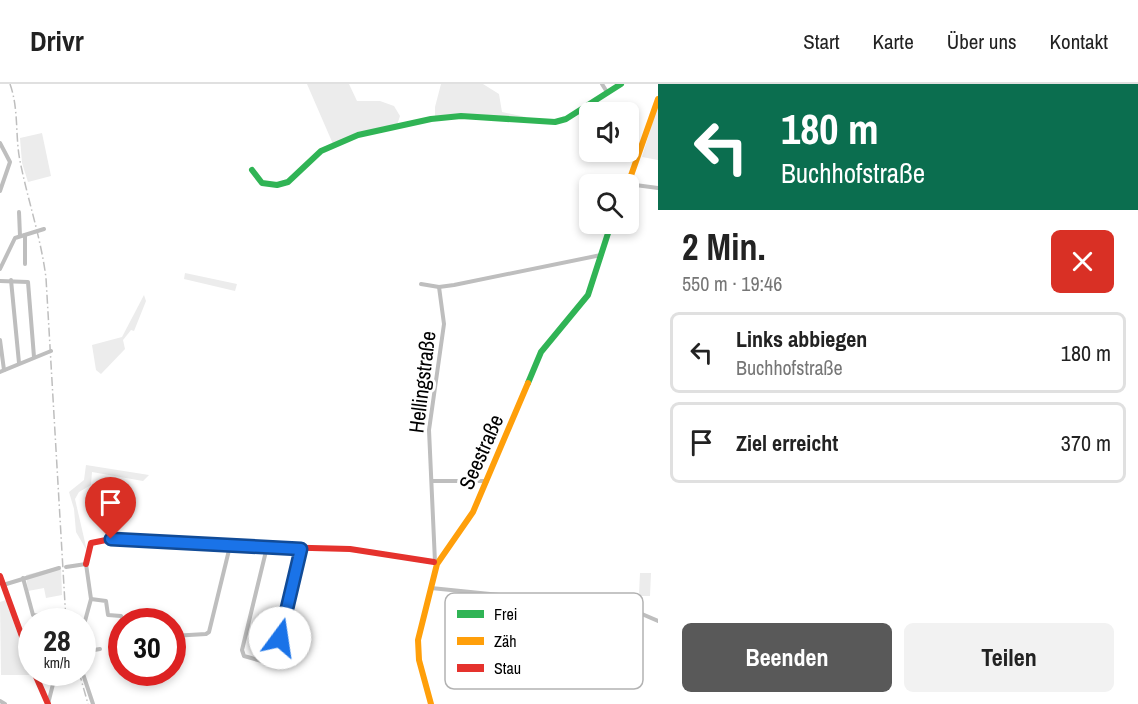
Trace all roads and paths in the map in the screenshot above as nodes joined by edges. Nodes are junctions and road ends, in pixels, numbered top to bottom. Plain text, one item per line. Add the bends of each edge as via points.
1 (602, 84) edge
2 (621, 84) edge
3 (607, 92) junction
4 (658, 99) edge
5 (0, 143) edge
6 (252, 170) dead end
7 (632, 174) edge
8 (639, 185) edge
9 (658, 188) edge
10 (0, 191) edge
11 (19, 212) dead end
12 (44, 229) dead end
13 (607, 234) edge
14 (22, 236) junction
15 (602, 255) junction
16 (26, 264) dead end
17 (0, 269) edge
18 (0, 280) edge
19 (11, 280) junction
20 (421, 284) dead end
21 (439, 287) junction
22 (0, 340) edge
23 (51, 351) dead end
24 (34, 357) junction
25 (19, 363) junction
26 (2, 371) edge
27 (433, 481) junction
28 (487, 481) junction
29 (230, 546) junction
30 (267, 547) junction
31 (301, 549) junction
32 (436, 563) junction
33 (86, 564) junction
34 (59, 567) dead end
35 (66, 567) dead end
36 (0, 576) edge
37 (23, 578) junction
38 (3, 585) junction
39 (430, 588) junction
40 (480, 593) edge
41 (91, 599) junction
42 (31, 608) edge
43 (89, 608) edge
44 (643, 614) edge
45 (108, 615) edge
46 (658, 621) edge
47 (18, 626) edge
48 (186, 635) edge
49 (100, 649) dead end
50 (96, 650) edge
51 (40, 686) edge
52 (52, 686) edge
53 (87, 686) edge
54 (0, 701) edge
55 (5, 704) edge
56 (48, 704) edge
57 (93, 704) edge
58 (431, 704) edge

1 - 3 street
2 - 3 street
3 - 6 street via 555,122 443,117 358,135 321,151 288,182 277,185 262,183
4 - 7 street
5 - 10 street via 10,162
8 - 9 street
11 - 14 street
12 - 14 street
13 - 15 street, Seestraße
14 - 16 street
14 - 17 street via 11,243
15 - 21 street
15 - 28 street, Seestraße via 582,303 541,352
18 - 19 street
19 - 24 street via 28,282
19 - 25 street
20 - 21 street
21 - 27 street, Hellingstraße via 444,324 429,430
22 - 26 street
23 - 24 street
24 - 25 street
25 - 26 street
27 - 28 street
27 - 32 street, Hellingstraße
28 - 32 street, Seestraße via 467,522
29 - 30 street
29 - 33 street via 147,539 102,540 89,544
29 - 48 street via 209,632
30 - 31 street
30 - 31 street via 242,650 244,656 269,663 274,660
31 - 32 street via 350,549
32 - 39 street, Seestraße
33 - 35 street
33 - 41 street
34 - 37 street
36 - 38 street
37 - 38 street
37 - 42 street
38 - 47 street
39 - 40 street
39 - 58 street, Seestraße via 418,640 419,660
41 - 43 street
41 - 45 street via 106,601
44 - 46 street
49 - 50 street
51 - 56 street
52 - 56 street
53 - 57 street
54 - 55 street

